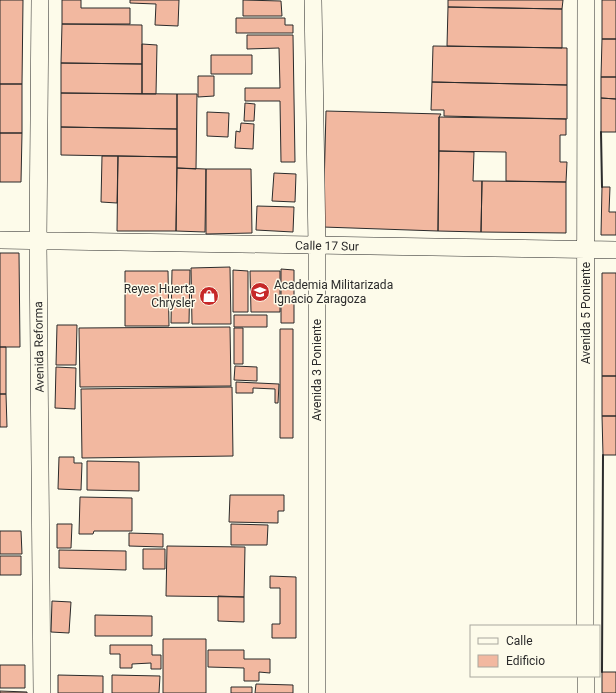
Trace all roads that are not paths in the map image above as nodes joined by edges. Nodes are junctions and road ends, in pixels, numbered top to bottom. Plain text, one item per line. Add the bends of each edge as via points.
1 (40, 0) edge
2 (314, 0) edge
3 (586, 0) edge
4 (0, 240) edge
5 (38, 241) junction
6 (317, 246) junction
7 (586, 249) junction
8 (616, 250) edge
9 (586, 625) edge
10 (586, 677) edge
11 (42, 693) edge
12 (317, 693) edge
13 (586, 693) edge

1 - 5 street, Avenida Reforma
2 - 6 street, Avenida 3 Poniente
3 - 7 street, Avenida 5 Poniente
4 - 5 street, Calle 17 Sur
5 - 6 street, Calle 17 Sur
5 - 11 street, Avenida Reforma
6 - 7 street, Calle 17 Sur
6 - 12 street, Avenida 3 Poniente
7 - 8 street, Calle 17 Sur
7 - 9 street, Avenida 5 Poniente
10 - 13 street

